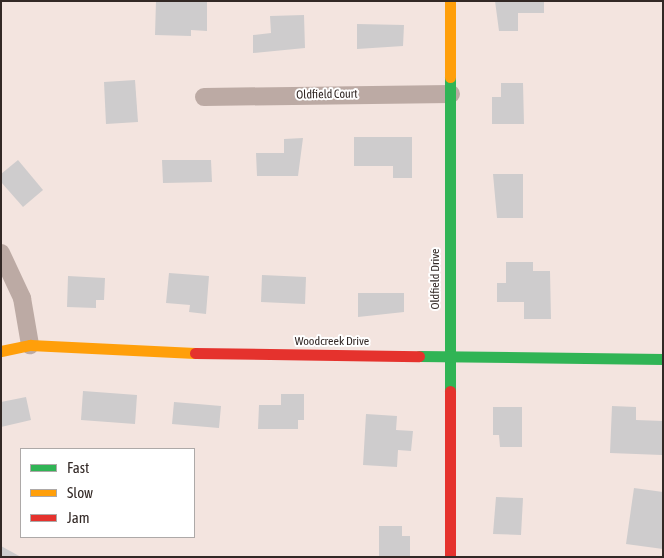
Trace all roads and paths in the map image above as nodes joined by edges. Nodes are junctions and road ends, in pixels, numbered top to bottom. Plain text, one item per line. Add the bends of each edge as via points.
1 (450, 1) edge
2 (451, 94) junction
3 (204, 97) dead end
4 (1, 253) edge
5 (30, 345) junction
6 (1, 351) edge
7 (449, 355) junction
8 (663, 359) edge
9 (450, 557) edge

1 - 2 street, Oldfield Drive
2 - 3 street, Oldfield Court
2 - 7 street, Oldfield Drive
4 - 5 street via 22,298
5 - 6 street, Woodcreek Drive
5 - 7 street, Woodcreek Drive via 220,356
7 - 8 street, Woodcreek Drive
7 - 9 street, Oldfield Drive

